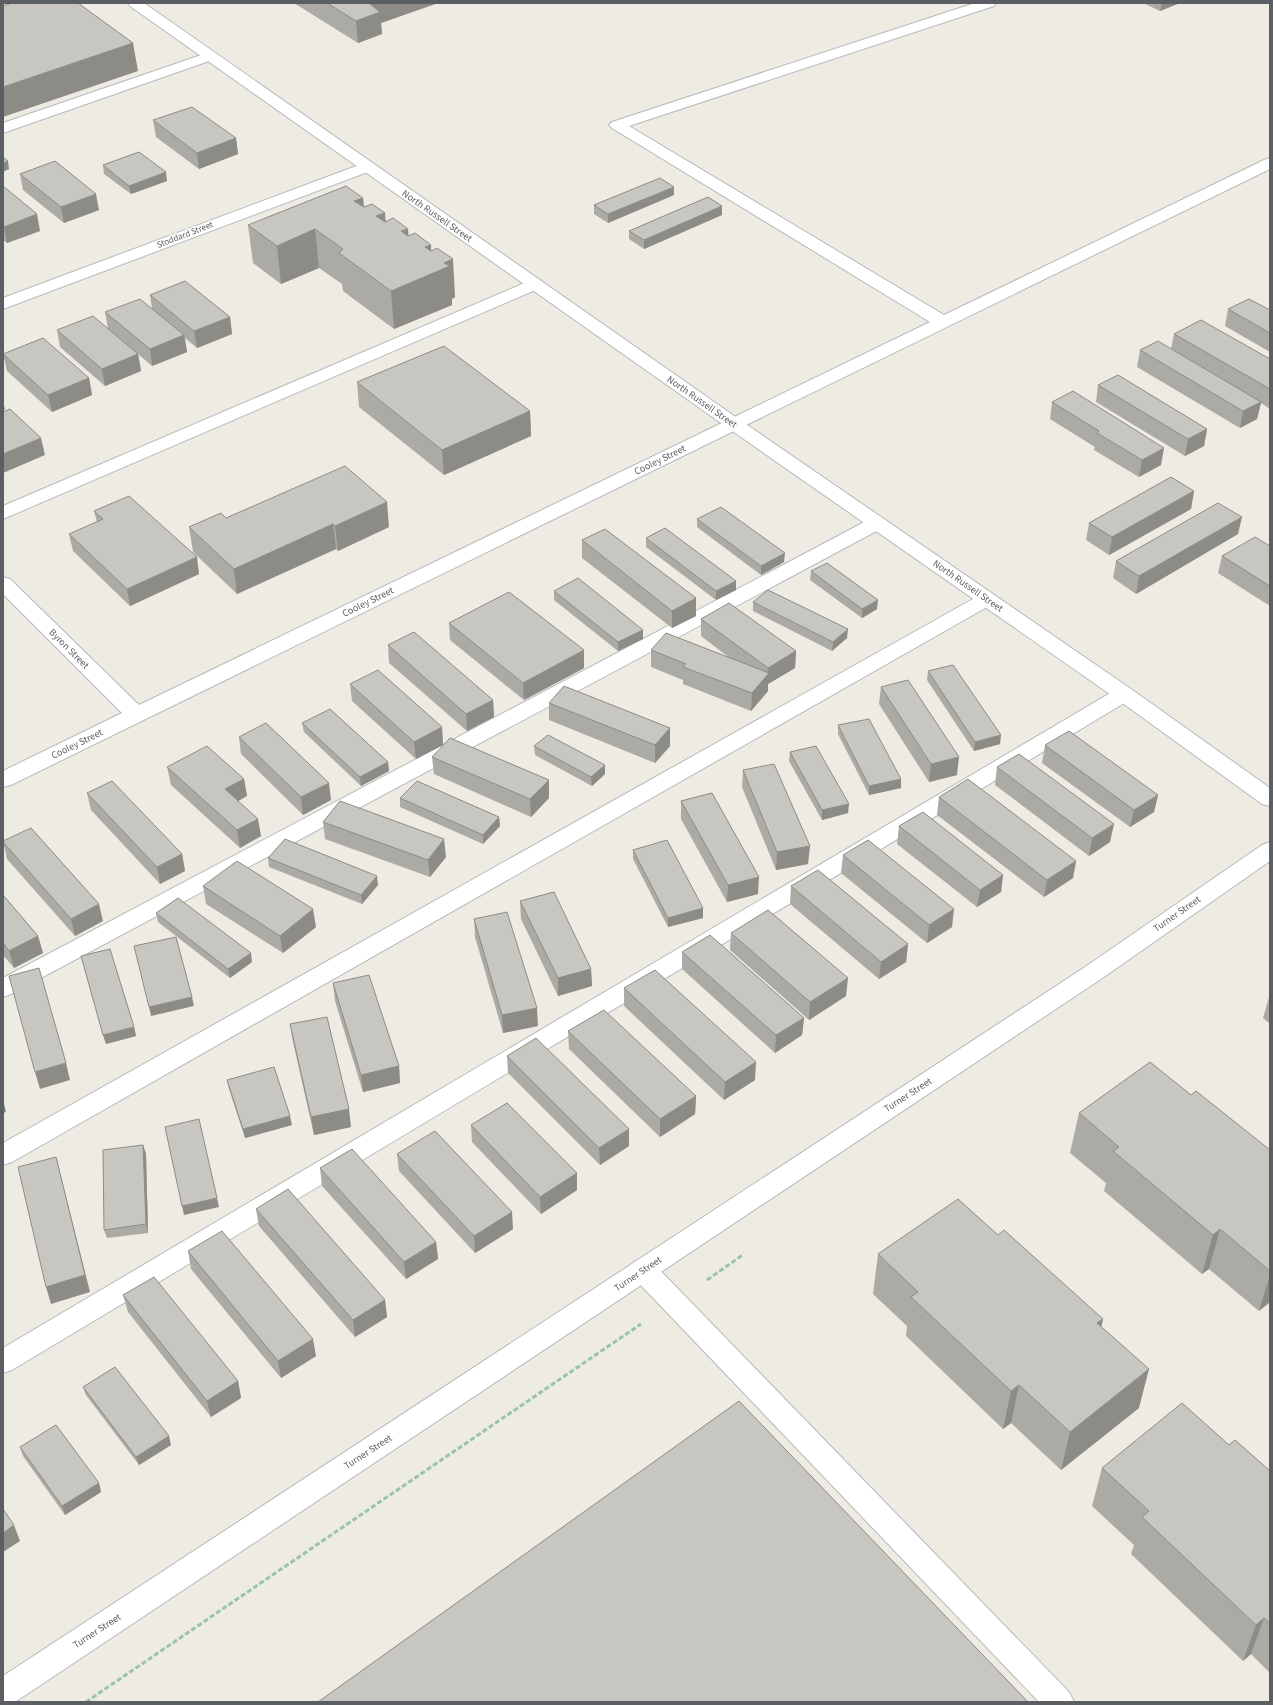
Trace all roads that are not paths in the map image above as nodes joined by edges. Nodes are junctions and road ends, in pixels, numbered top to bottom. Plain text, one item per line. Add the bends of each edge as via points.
1 (135, 3) edge
2 (989, 3) edge
3 (210, 56) junction
4 (3, 128) edge
5 (1270, 163) edge
6 (367, 167) junction
7 (534, 284) junction
8 (3, 304) edge
9 (944, 322) junction
10 (734, 424) junction
11 (3, 513) edge
12 (876, 523) junction
13 (3, 583) edge
14 (986, 599) junction
15 (1124, 694) junction
16 (136, 715) junction
17 (3, 780) edge
18 (1270, 799) edge
19 (1270, 850) edge
20 (3, 988) edge
21 (3, 1155) edge
22 (643, 1270) junction
23 (3, 1362) edge
24 (3, 1694) edge
25 (1059, 1702) edge

1 - 3 street, North Russell Street
2 - 9 street via 617,125
3 - 4 street
3 - 6 street, North Russell Street
5 - 9 street, Cooley Street
6 - 7 street, North Russell Street
6 - 8 street, Stoddard Street
7 - 10 street, North Russell Street
7 - 11 street
9 - 10 street, Cooley Street
10 - 12 street, North Russell Street
10 - 16 street, Cooley Street
12 - 14 street, North Russell Street
12 - 20 street
13 - 16 street, Byron Street
14 - 15 street, North Russell Street
14 - 21 street
15 - 18 street, North Russell Street
15 - 23 street
16 - 17 street, Cooley Street
19 - 22 street, Turner Street via 1093,972
22 - 24 street, Turner Street
22 - 25 street

